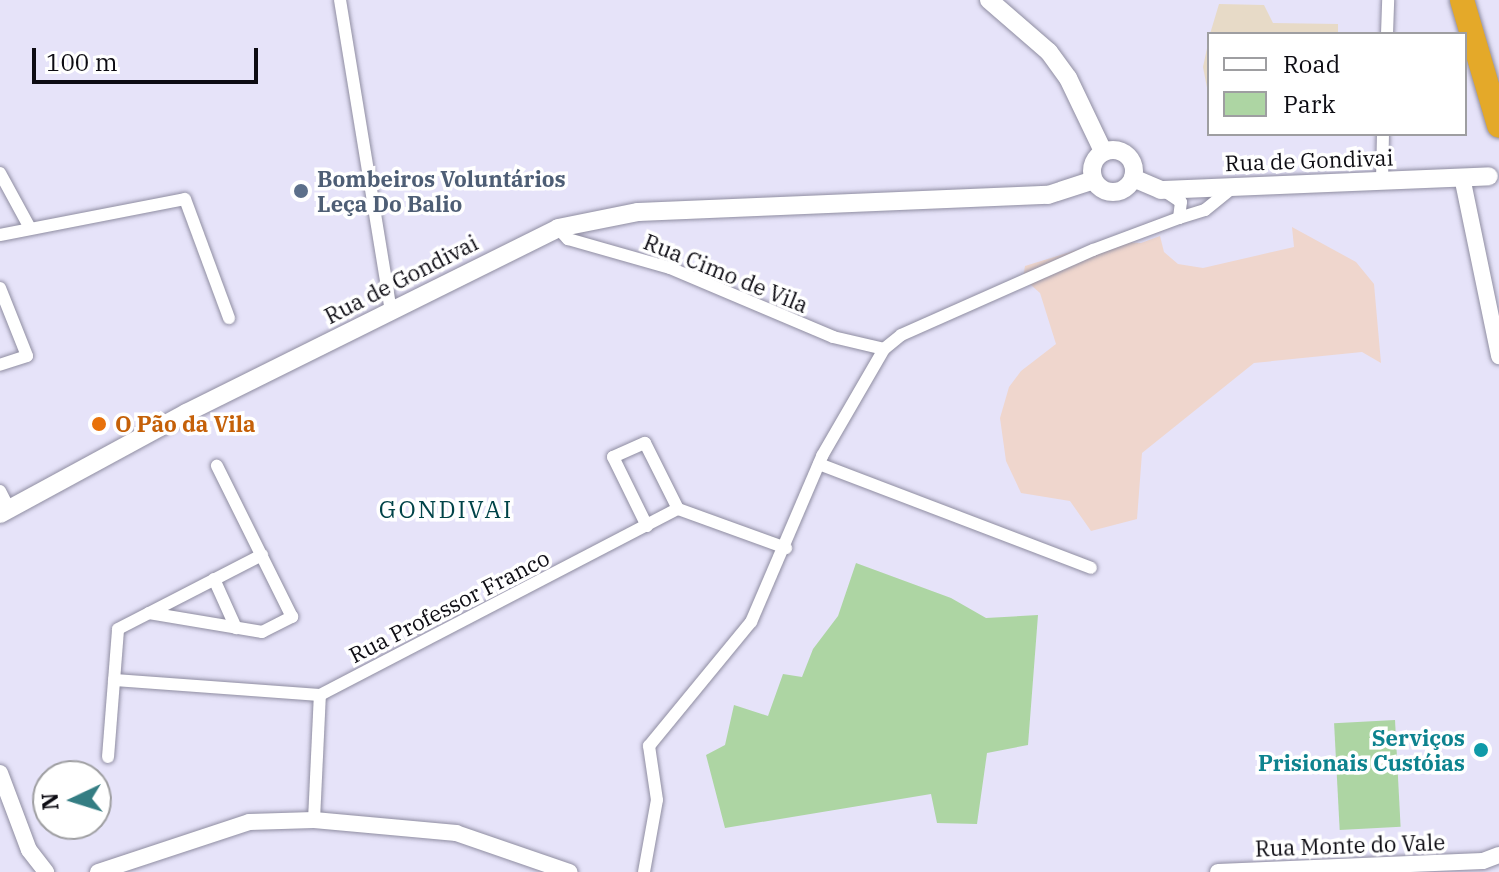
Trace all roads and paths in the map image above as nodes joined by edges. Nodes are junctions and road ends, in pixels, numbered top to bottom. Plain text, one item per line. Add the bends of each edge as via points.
1 (340, 0) edge
2 (989, 0) edge
3 (1388, 0) edge
4 (1462, 0) edge
5 (1387, 32) edge
6 (1499, 126) edge
7 (1383, 136) edge
8 (1103, 151) junction
9 (0, 173) edge
10 (1489, 176) dead end
11 (1462, 177) junction
12 (1133, 178) junction
13 (1094, 180) junction
14 (1382, 181) junction
15 (1236, 187) junction
16 (1161, 190) junction
17 (1179, 218) junction
18 (30, 228) junction
19 (558, 228) junction
20 (0, 235) edge
21 (0, 288) edge
22 (391, 310) junction
23 (229, 318) dead end
24 (884, 349) junction
25 (1499, 356) edge
26 (0, 365) edge
27 (819, 464) junction
28 (217, 466) dead end
29 (0, 491) edge
30 (678, 509) junction
31 (4, 512) edge
32 (647, 526) junction
33 (786, 548) junction
34 (262, 555) junction
35 (1091, 568) dead end
36 (214, 579) junction
37 (149, 613) junction
38 (236, 628) junction
39 (114, 680) junction
40 (320, 695) junction
41 (108, 757) dead end
42 (0, 773) edge
43 (314, 820) junction
44 (1494, 861) edge
45 (46, 872) edge
46 (98, 872) edge
47 (569, 872) edge
48 (644, 872) edge
49 (1218, 872) edge

1 - 22 street
2 - 8 main road via 1049,52 1068,78
3 - 5 street
4 - 6 highway
7 - 14 street
8 - 12 main road, Rua de Gondivai via 1128,156
8 - 13 main road via 1093,163
9 - 18 street
10 - 11 main road, Rua de Gondivai
11 - 14 main road, Rua de Gondivai
11 - 25 street
12 - 13 main road, Rua de Gondivai via 1115,193
12 - 16 main road, Rua de Gondivai
13 - 19 main road, Rua de Gondivai via 1048,195 638,212
14 - 15 main road, Rua de Gondivai
15 - 16 main road, Rua de Gondivai
15 - 17 street via 1205,210
16 - 17 street via 1179,199
17 - 24 street via 901,335
18 - 20 street
18 - 23 street via 185,199
19 - 22 main road, Rua de Gondivai
19 - 24 street, Rua Cimo de Vila via 568,239 670,268 833,337
21 - 26 street via 27,356
22 - 31 main road, Rua de Gondivai
24 - 27 street
27 - 33 street
27 - 35 street
28 - 34 street
29 - 31 street
30 - 32 street, Rua Professor Franco
30 - 32 street via 645,443 613,457
30 - 33 street
32 - 40 street, Rua Professor Franco
33 - 48 street via 751,622 649,746 657,800
34 - 36 street
34 - 38 street via 292,617 262,632
36 - 37 street
36 - 38 street
37 - 38 street
37 - 39 street via 118,629
39 - 40 street
39 - 41 street
40 - 43 street
42 - 45 street via 29,850
43 - 46 street via 249,822
43 - 47 street via 456,833
44 - 49 street, Rua Monte do Vale

